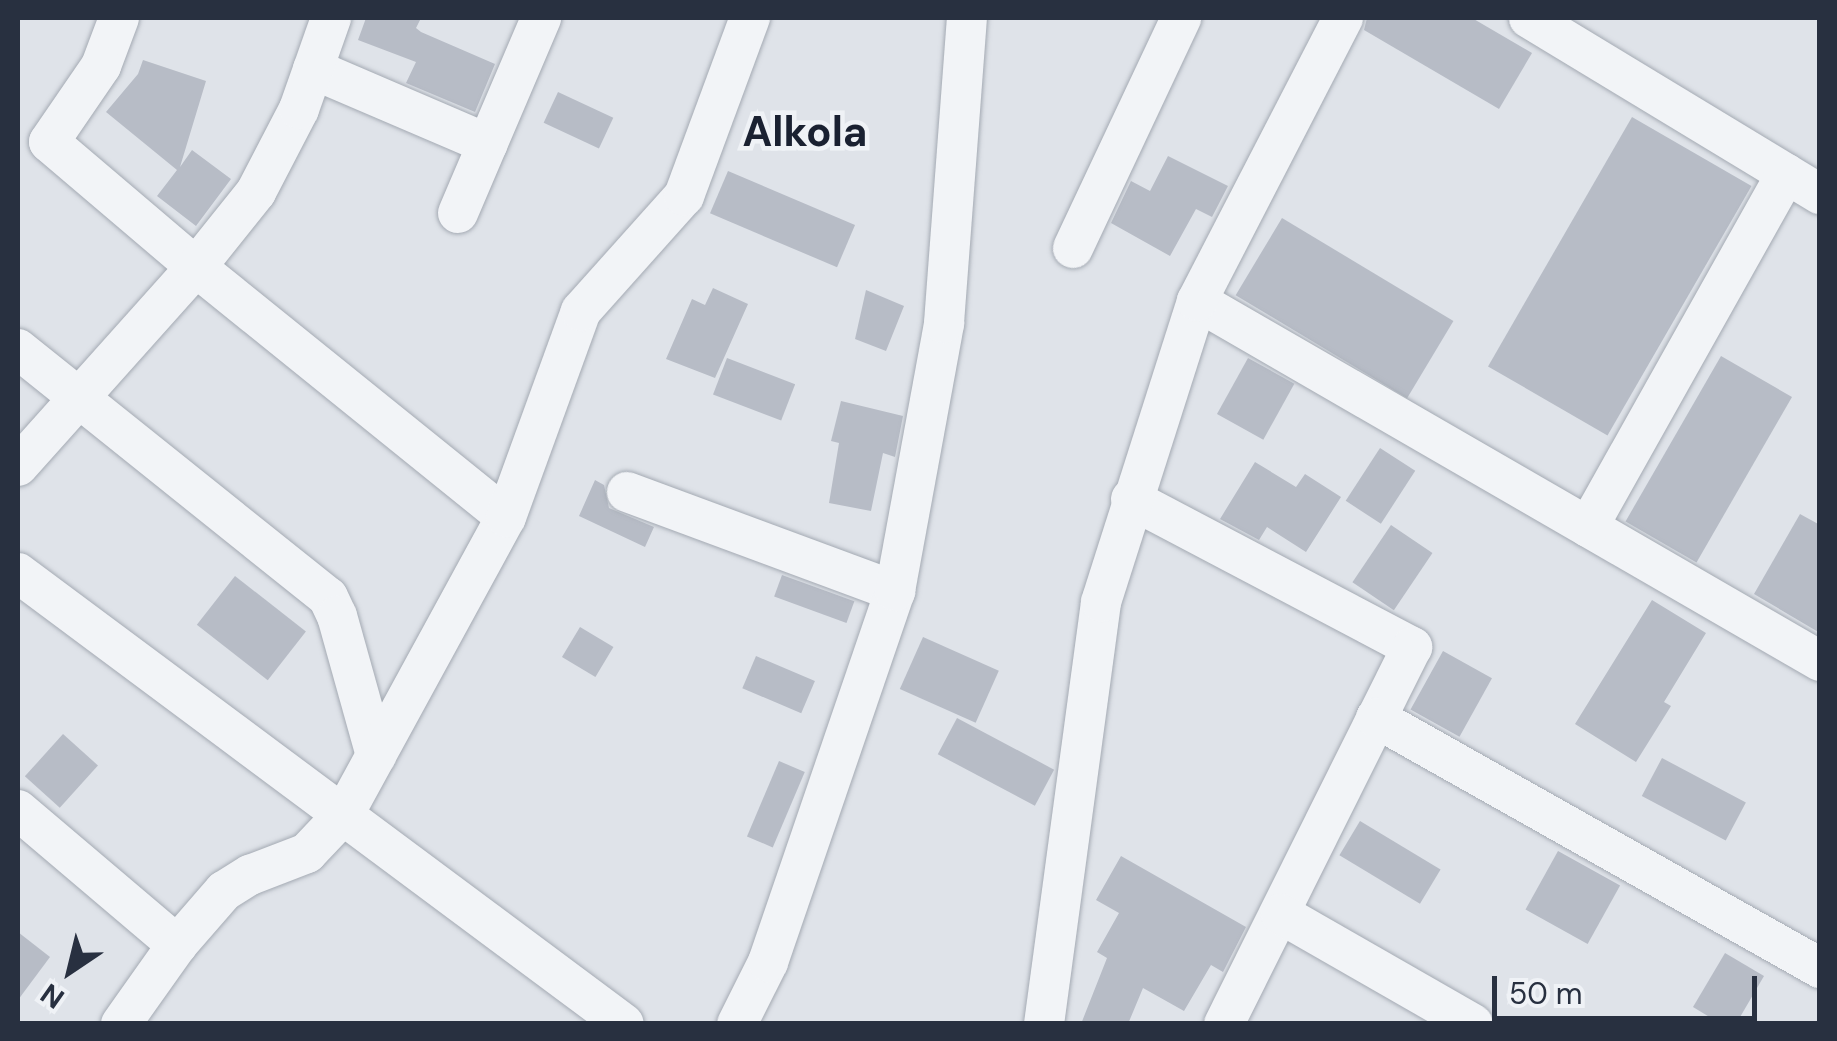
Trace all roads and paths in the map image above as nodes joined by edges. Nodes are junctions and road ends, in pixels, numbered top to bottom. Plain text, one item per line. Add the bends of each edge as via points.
1 (119, 18) edge
2 (331, 18) edge
3 (541, 18) edge
4 (750, 18) edge
5 (966, 18) edge
6 (1181, 18) edge
7 (1343, 18) edge
8 (1529, 18) edge
9 (313, 69) junction
10 (488, 144) junction
11 (1803, 184) edge
12 (458, 213) dead end
13 (1073, 248) dead end
14 (196, 267) junction
15 (1197, 302) junction
16 (18, 349) edge
17 (79, 400) junction
18 (18, 466) edge
19 (627, 492) dead end
20 (1132, 499) junction
21 (506, 517) junction
22 (1588, 527) junction
23 (18, 573) edge
24 (894, 591) junction
25 (1820, 661) edge
26 (1376, 718) junction
27 (376, 756) junction
28 (18, 810) edge
29 (344, 814) junction
30 (1281, 914) junction
31 (177, 946) junction
32 (1820, 968) edge
33 (121, 1024) edge
34 (624, 1024) edge
35 (737, 1024) edge
36 (1044, 1024) edge
37 (1224, 1024) edge
38 (1473, 1024) edge

1 - 14 street via 100,66 50,142
2 - 9 street
3 - 10 street
4 - 21 street via 678,209 590,298 574,326
5 - 24 street via 944,323
6 - 13 street
7 - 15 street
8 - 11 street
9 - 10 street
9 - 14 street via 256,192
10 - 12 street
11 - 22 street
14 - 17 street
14 - 21 street
15 - 20 street
15 - 22 street
16 - 17 street
17 - 18 street
17 - 27 street via 328,598
19 - 24 street
20 - 26 street via 1412,647
20 - 36 street via 1100,602
21 - 27 street
22 - 25 street
23 - 29 street
24 - 35 street via 768,962
26 - 30 street
26 - 32 street
27 - 29 street
28 - 31 street
29 - 31 street via 306,853 237,881
29 - 34 street
30 - 37 street
30 - 38 street
31 - 33 street

